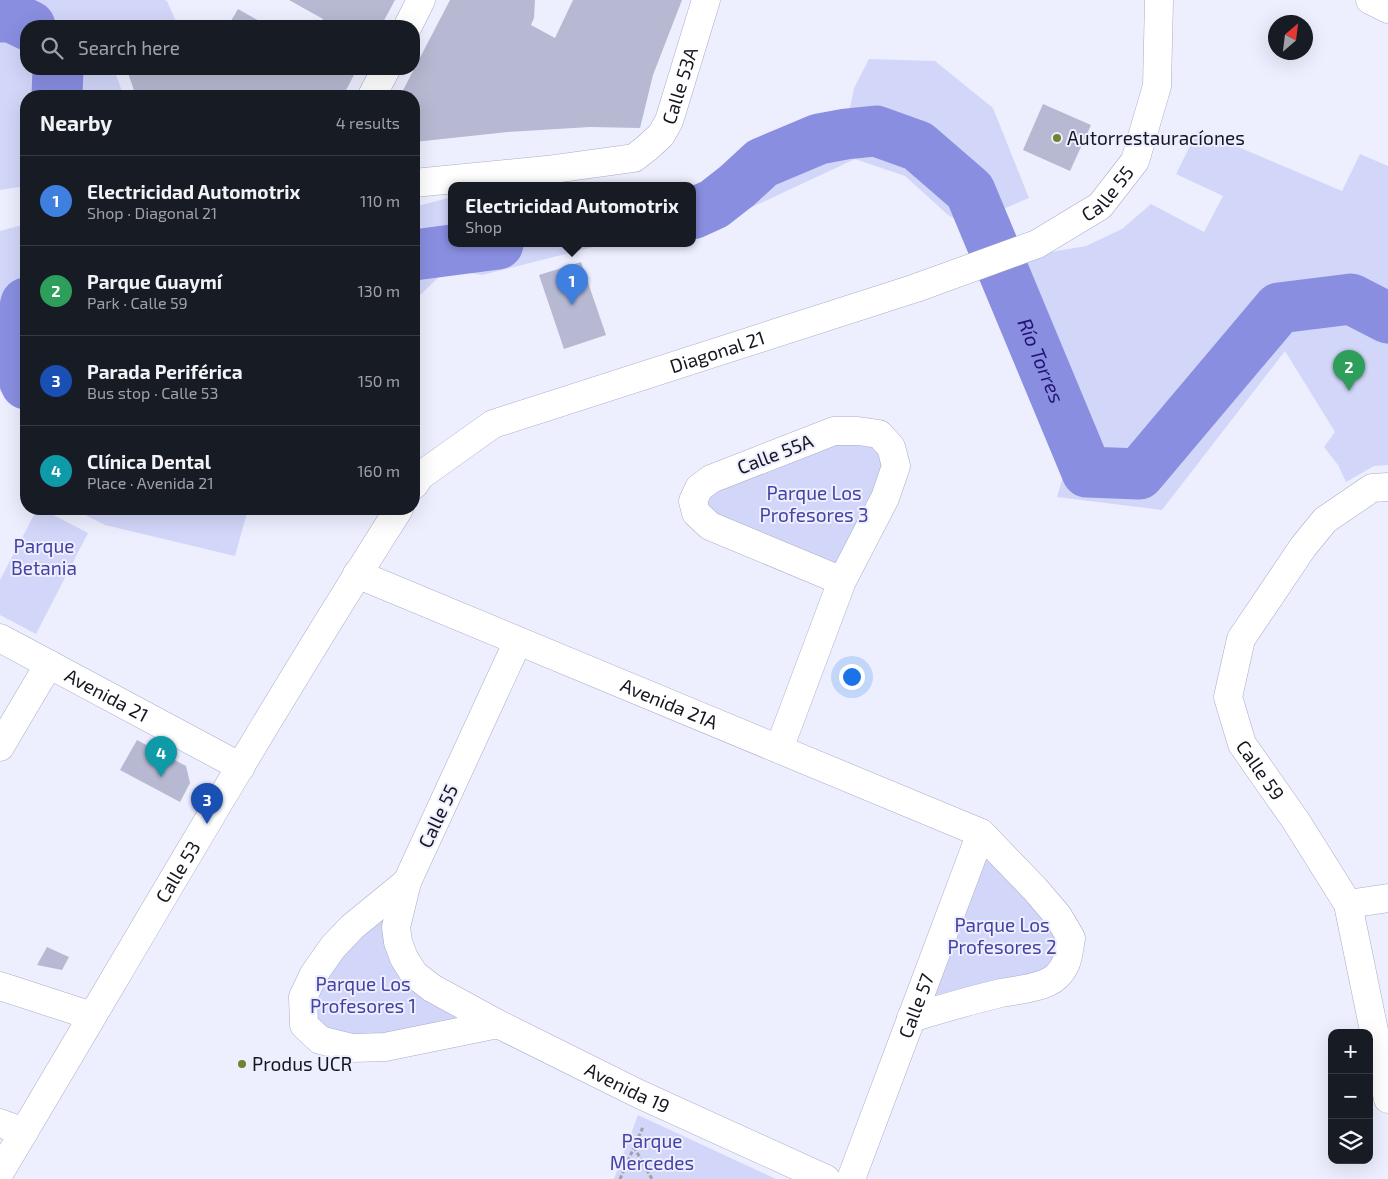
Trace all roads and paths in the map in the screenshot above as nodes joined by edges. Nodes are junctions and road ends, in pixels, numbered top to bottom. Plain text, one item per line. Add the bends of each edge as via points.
1 (421, 0) edge
2 (706, 0) edge
3 (1159, 0) edge
4 (1370, 0) edge
5 (1388, 9) edge
6 (411, 20) edge
7 (383, 75) edge
8 (375, 90) edge
9 (420, 182) edge
10 (1036, 244) joint
11 (420, 476) edge
12 (1388, 487) edge
13 (395, 515) edge
14 (357, 574) junction
15 (842, 581) junction
16 (0, 638) edge
17 (518, 641) junction
18 (49, 664) junction
19 (0, 747) edge
20 (779, 749) junction
21 (241, 767) junction
22 (981, 833) junction
23 (407, 882) junction
24 (1388, 898) edge
25 (1348, 904) junction
26 (0, 986) edge
27 (432, 988) joint
28 (92, 1016) junction
29 (911, 1018) junction
30 (498, 1024) junction
31 (1388, 1099) edge
32 (654, 1101) junction
33 (12, 1128) edge
34 (634, 1148) junction
35 (0, 1172) edge
36 (620, 1179) edge
37 (652, 1179) edge
38 (826, 1179) edge
39 (851, 1179) edge

1 - 6 street
2 - 9 street, Calle 53A via 670,121 661,135 634,158
3 - 10 street, Calle 55 via 1157,86 1135,161 1100,206
4 - 5 street
7 - 8 street
10 - 11 street, Diagonal 21 via 916,288 493,424
12 - 25 street, Calle 59 via 1372,488 1325,520 1303,547 1241,639 1228,697 1242,744
13 - 14 street
14 - 17 street, Avenida 21A
14 - 21 street, Calle 53
15 - 15 street, Calle 55A via 885,498 896,466 891,447 879,434 834,430 712,479 699,488 694,507 710,526
15 - 20 street, Calle 55A
16 - 18 street, Avenida 21
17 - 20 street, Avenida 21A
17 - 23 street, Calle 55
18 - 19 street
18 - 21 street, Avenida 21
20 - 22 street, Avenida 21A
21 - 28 street, Calle 53
22 - 29 street, Calle 57
22 - 29 street via 1058,916 1072,938 1066,965 1055,978 1034,987
23 - 27 street, Calle 55 via 396,927 398,942 414,974
23 - 30 street via 352,926 333,947 303,997 304,1025 320,1040 352,1048 385,1047
24 - 25 street
25 - 31 street, Calle 59
26 - 28 street
27 - 30 street, Avenida 19
28 - 33 street, Calle 53
29 - 39 street, Calle 57
30 - 32 street, Avenida 19
32 - 34 path
32 - 38 street, Avenida 19
33 - 35 street, Calle 53
34 - 36 path
34 - 37 path

